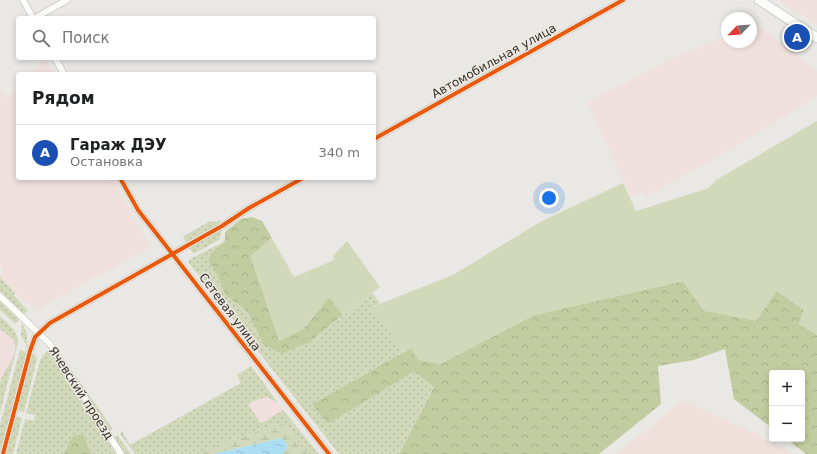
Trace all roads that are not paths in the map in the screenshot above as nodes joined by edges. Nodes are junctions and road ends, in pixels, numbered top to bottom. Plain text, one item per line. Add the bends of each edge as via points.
1 (23, 0) edge
2 (67, 0) edge
3 (623, 0) edge
4 (759, 0) edge
5 (33, 16) edge
6 (38, 16) edge
7 (817, 38) edge
8 (56, 60) edge
9 (63, 72) edge
10 (376, 138) edge
11 (121, 180) edge
12 (299, 180) edge
13 (172, 253) junction
14 (0, 296) edge
15 (39, 333) junction
16 (3, 454) edge
17 (121, 454) edge
18 (329, 454) edge

1 - 5 street
2 - 6 street
3 - 10 street, Автомобильная улица
4 - 7 main road
8 - 9 street
11 - 13 street, Сетевая улица via 138,210
12 - 13 street
13 - 15 street via 50,323
13 - 18 street, Сетевая улица
14 - 15 street
15 - 16 street via 30,351
15 - 17 street, Ячевский проезд via 50,344

